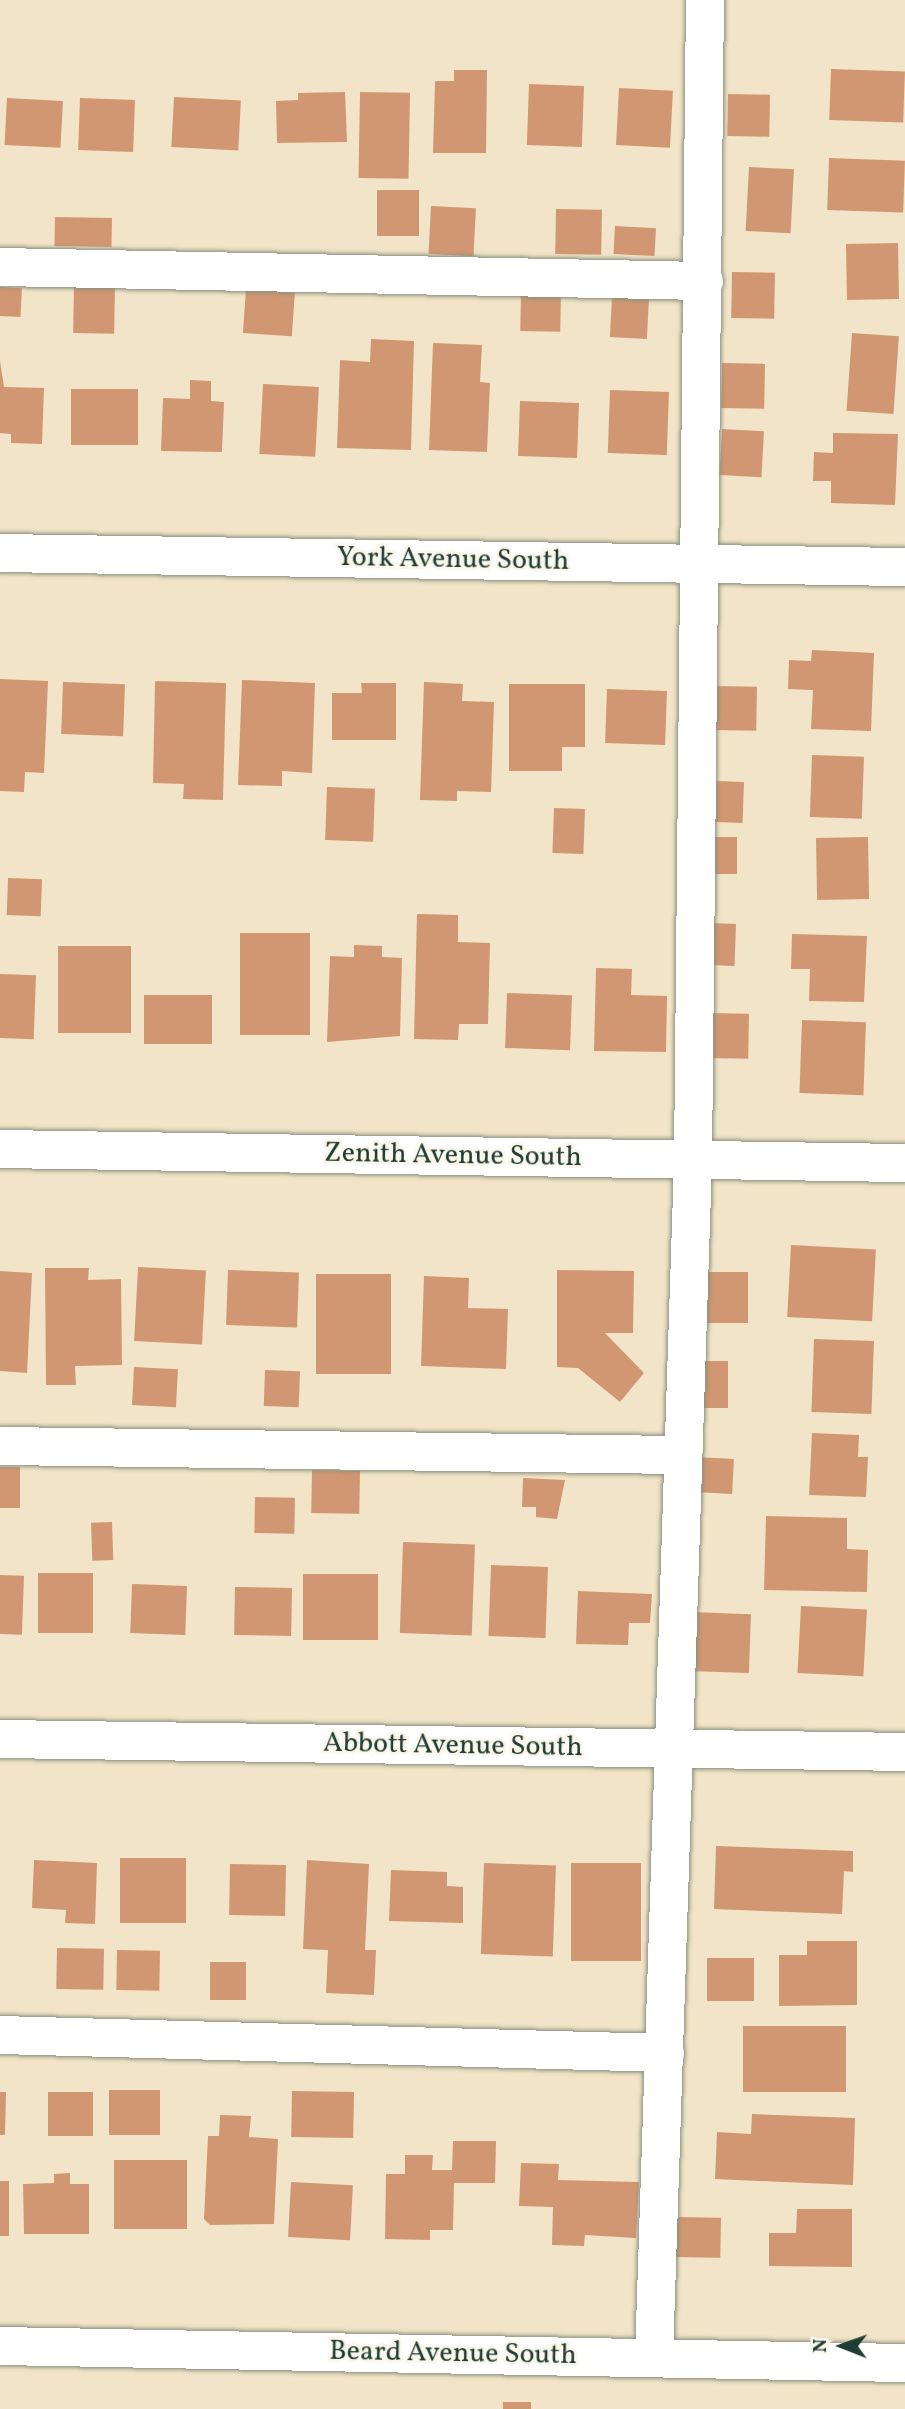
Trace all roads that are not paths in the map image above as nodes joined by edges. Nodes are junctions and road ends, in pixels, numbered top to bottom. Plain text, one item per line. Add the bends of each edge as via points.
1 (705, 0) edge
2 (0, 267) edge
3 (704, 281) junction
4 (0, 553) edge
5 (695, 564) junction
6 (905, 567) edge
7 (0, 1149) edge
8 (693, 1160) junction
9 (905, 1163) edge
10 (0, 1446) edge
11 (682, 1455) junction
12 (0, 1739) edge
13 (671, 1749) junction
14 (905, 1752) edge
15 (0, 2035) edge
16 (665, 2053) junction
17 (0, 2346) edge
18 (654, 2357) junction
19 (905, 2363) edge

1 - 3 street
2 - 3 street
3 - 5 street
4 - 5 street, York Avenue South
5 - 6 street, York Avenue South
5 - 8 street
7 - 8 street, Zenith Avenue South
8 - 9 street, Zenith Avenue South
8 - 11 street
10 - 11 street
11 - 13 street
12 - 13 street, Abbott Avenue South
13 - 14 street, Abbott Avenue South
13 - 16 street
15 - 16 street
16 - 18 street
17 - 18 street, Beard Avenue South
18 - 19 street, Beard Avenue South

